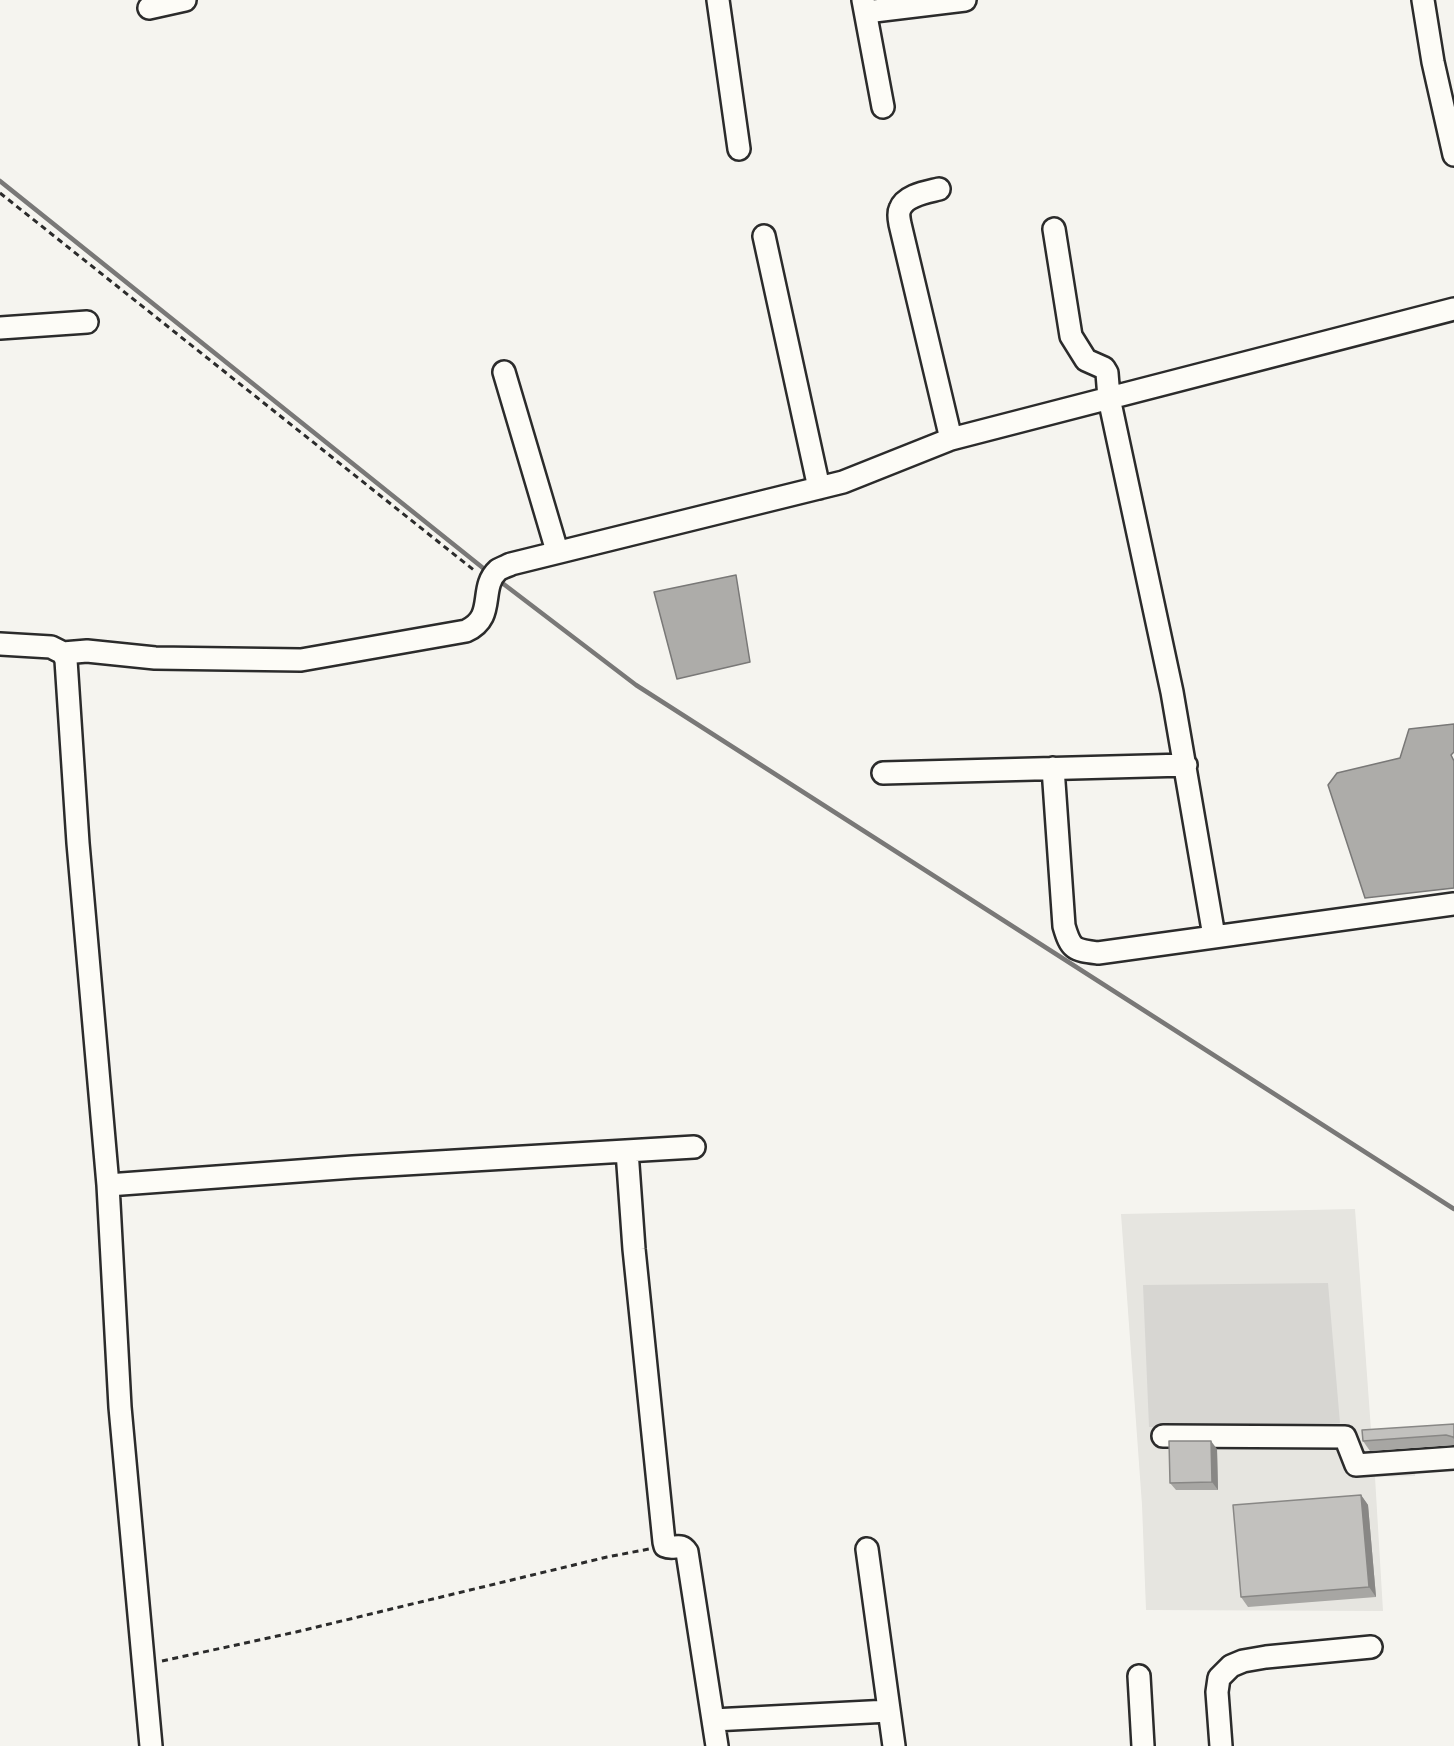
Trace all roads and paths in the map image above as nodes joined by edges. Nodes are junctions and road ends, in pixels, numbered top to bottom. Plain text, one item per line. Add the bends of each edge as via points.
1 (185, 0) edge
2 (718, 0) edge
3 (965, 0) edge
4 (1423, 0) edge
5 (864, 6) edge
6 (149, 8) dead end
7 (883, 107) dead end
8 (739, 149) dead end
9 (1454, 155) edge
10 (939, 189) dead end
11 (0, 193) edge
12 (1054, 229) dead end
13 (764, 236) dead end
14 (1454, 309) edge
15 (87, 322) dead end
16 (0, 328) edge
17 (504, 372) dead end
18 (1109, 398) junction
19 (951, 439) junction
20 (819, 488) junction
21 (557, 551) junction
22 (493, 578) junction
23 (0, 644) edge
24 (63, 652) junction
25 (1186, 765) junction
26 (1053, 768) junction
27 (883, 773) dead end
28 (1454, 904) edge
29 (1214, 936) junction
30 (694, 1147) dead end
31 (627, 1151) junction
32 (108, 1185) junction
33 (1163, 1436) dead end
34 (1454, 1458) edge
35 (665, 1546) junction
36 (867, 1549) dead end
37 (1371, 1647) dead end
38 (145, 1665) junction
39 (1139, 1676) dead end
40 (889, 1711) junction
41 (713, 1720) junction
42 (151, 1746) edge
43 (717, 1746) edge
44 (894, 1746) edge
45 (1143, 1746) edge
46 (1221, 1746) edge

1 - 6 street
2 - 8 street
3 - 5 street
4 - 9 street
5 - 7 street
10 - 19 street via 911,197 899,209
11 - 22 path
12 - 18 street via 1071,336 1086,360 1104,368
13 - 20 street
14 - 18 street
15 - 16 street
17 - 21 street
18 - 19 street
18 - 25 street
19 - 20 street
20 - 21 street
21 - 22 street via 511,564
22 - 24 street via 483,618 466,631 322,657 273,660
23 - 24 street via 51,647
24 - 32 street
25 - 26 street
25 - 29 street
26 - 27 street
26 - 29 street via 1064,926 1069,944 1078,950 1098,953
28 - 29 street
30 - 31 street
31 - 32 street
31 - 35 street
32 - 38 street via 120,1407
33 - 34 street via 1345,1437 1356,1465
35 - 38 path
35 - 41 street via 679,1546 687,1552
36 - 40 street
37 - 46 street via 1266,1657 1231,1666 1219,1678 1217,1692
38 - 42 street
39 - 45 street
40 - 41 street
40 - 44 street
41 - 43 street

